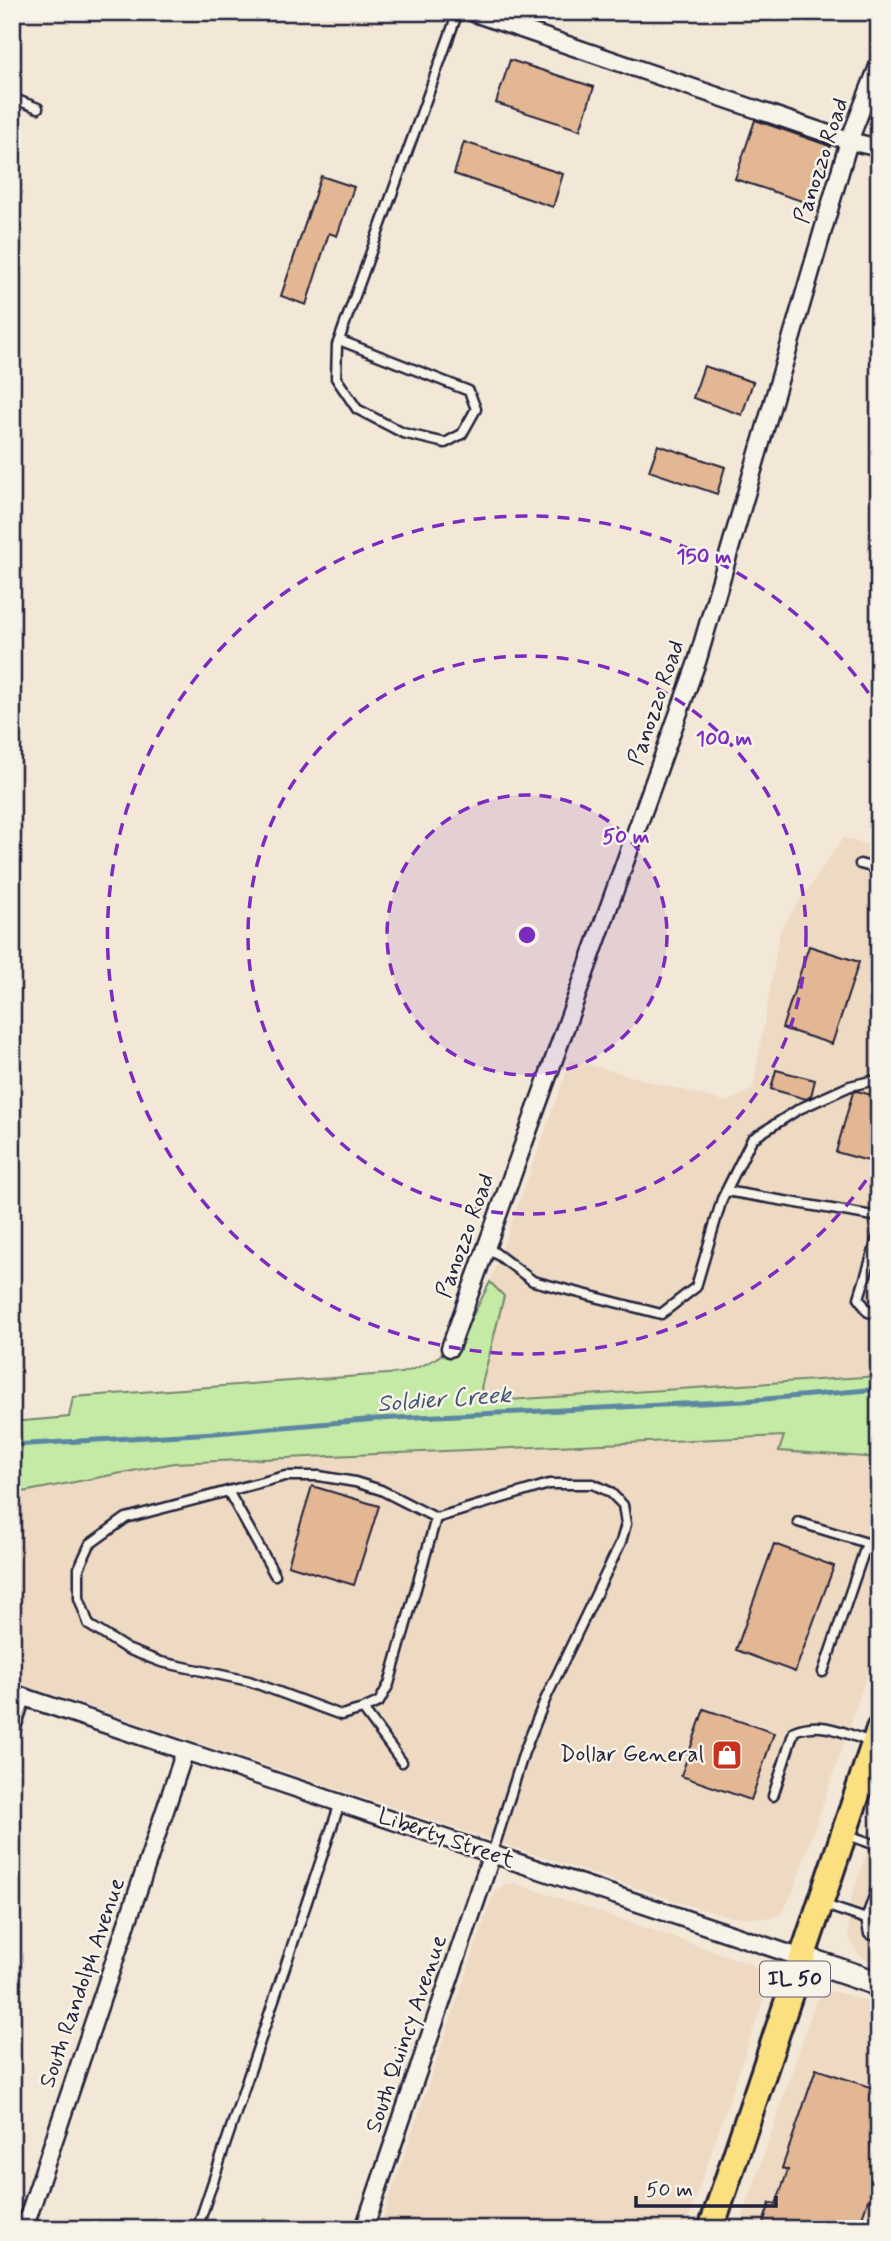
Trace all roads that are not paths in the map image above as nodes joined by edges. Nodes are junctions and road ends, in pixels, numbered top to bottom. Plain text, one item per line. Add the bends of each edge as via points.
1 (457, 12) edge
2 (471, 12) edge
3 (879, 64) edge
4 (12, 98) edge
5 (38, 108) dead end
6 (849, 141) junction
7 (879, 148) edge
8 (339, 340) junction
9 (860, 864) dead end
10 (879, 869) edge
11 (879, 1084) edge
12 (726, 1191) junction
13 (879, 1217) edge
14 (879, 1233) edge
15 (486, 1246) junction
16 (879, 1315) edge
17 (450, 1348) dead end
18 (228, 1491) junction
19 (436, 1518) junction
20 (799, 1522) dead end
21 (867, 1544) junction
22 (879, 1547) edge
23 (275, 1575) dead end
24 (823, 1672) dead end
25 (19, 1695) edge
26 (363, 1709) junction
27 (876, 1736) edge
28 (12, 1740) edge
29 (185, 1751) junction
30 (402, 1762) dead end
31 (869, 1789) edge
32 (772, 1796) dead end
33 (340, 1803) junction
34 (844, 1834) junction
35 (879, 1846) edge
36 (492, 1854) junction
37 (879, 1882) edge
38 (875, 1903) edge
39 (820, 1904) junction
40 (866, 1919) junction
41 (879, 1937) edge
42 (802, 1958) junction
43 (879, 1984) edge
44 (879, 2218) edge
45 (24, 2229) edge
46 (197, 2229) edge
47 (364, 2229) edge
48 (711, 2229) edge
49 (875, 2229) edge

1 - 8 lane
2 - 6 street
3 - 6 street, Panozzo Road
4 - 5 lane
6 - 7 street
6 - 15 street, Panozzo Road via 697,662
8 - 8 lane via 336,378 357,409 403,433 445,443 463,433 476,409 469,391
9 - 10 lane
11 - 12 lane via 837,1092 799,1109 752,1139
12 - 13 lane
12 - 15 lane via 696,1287 662,1314 533,1281
14 - 16 lane via 859,1298 868,1312
15 - 17 street, Panozzo Road
18 - 19 lane via 285,1476 319,1476 381,1490
18 - 23 lane
18 - 26 lane via 126,1518 90,1544 79,1568 79,1598 89,1625 127,1649 161,1662 249,1681 341,1715
19 - 26 lane via 389,1684 379,1702
19 - 36 lane via 549,1484 593,1484 610,1492 625,1514 621,1542 524,1752
20 - 21 lane
21 - 22 lane
21 - 24 lane
25 - 28 lane
25 - 29 street, Liberty Street
26 - 30 lane
27 - 31 main road, IL 50
27 - 32 lane via 809,1725 794,1731
29 - 33 street, Liberty Street
29 - 45 street, South Randolph Avenue
31 - 34 main road, IL 50
33 - 36 street, Liberty Street
33 - 46 lane
34 - 35 lane
34 - 39 main road, IL 50
36 - 42 street, Liberty Street
36 - 47 street, South Quincy Avenue
37 - 38 lane
38 - 40 lane
39 - 40 lane
39 - 42 main road, IL 50
40 - 41 lane via 869,1934
42 - 43 street, Liberty Street
42 - 48 main road, IL 50
44 - 49 lane

